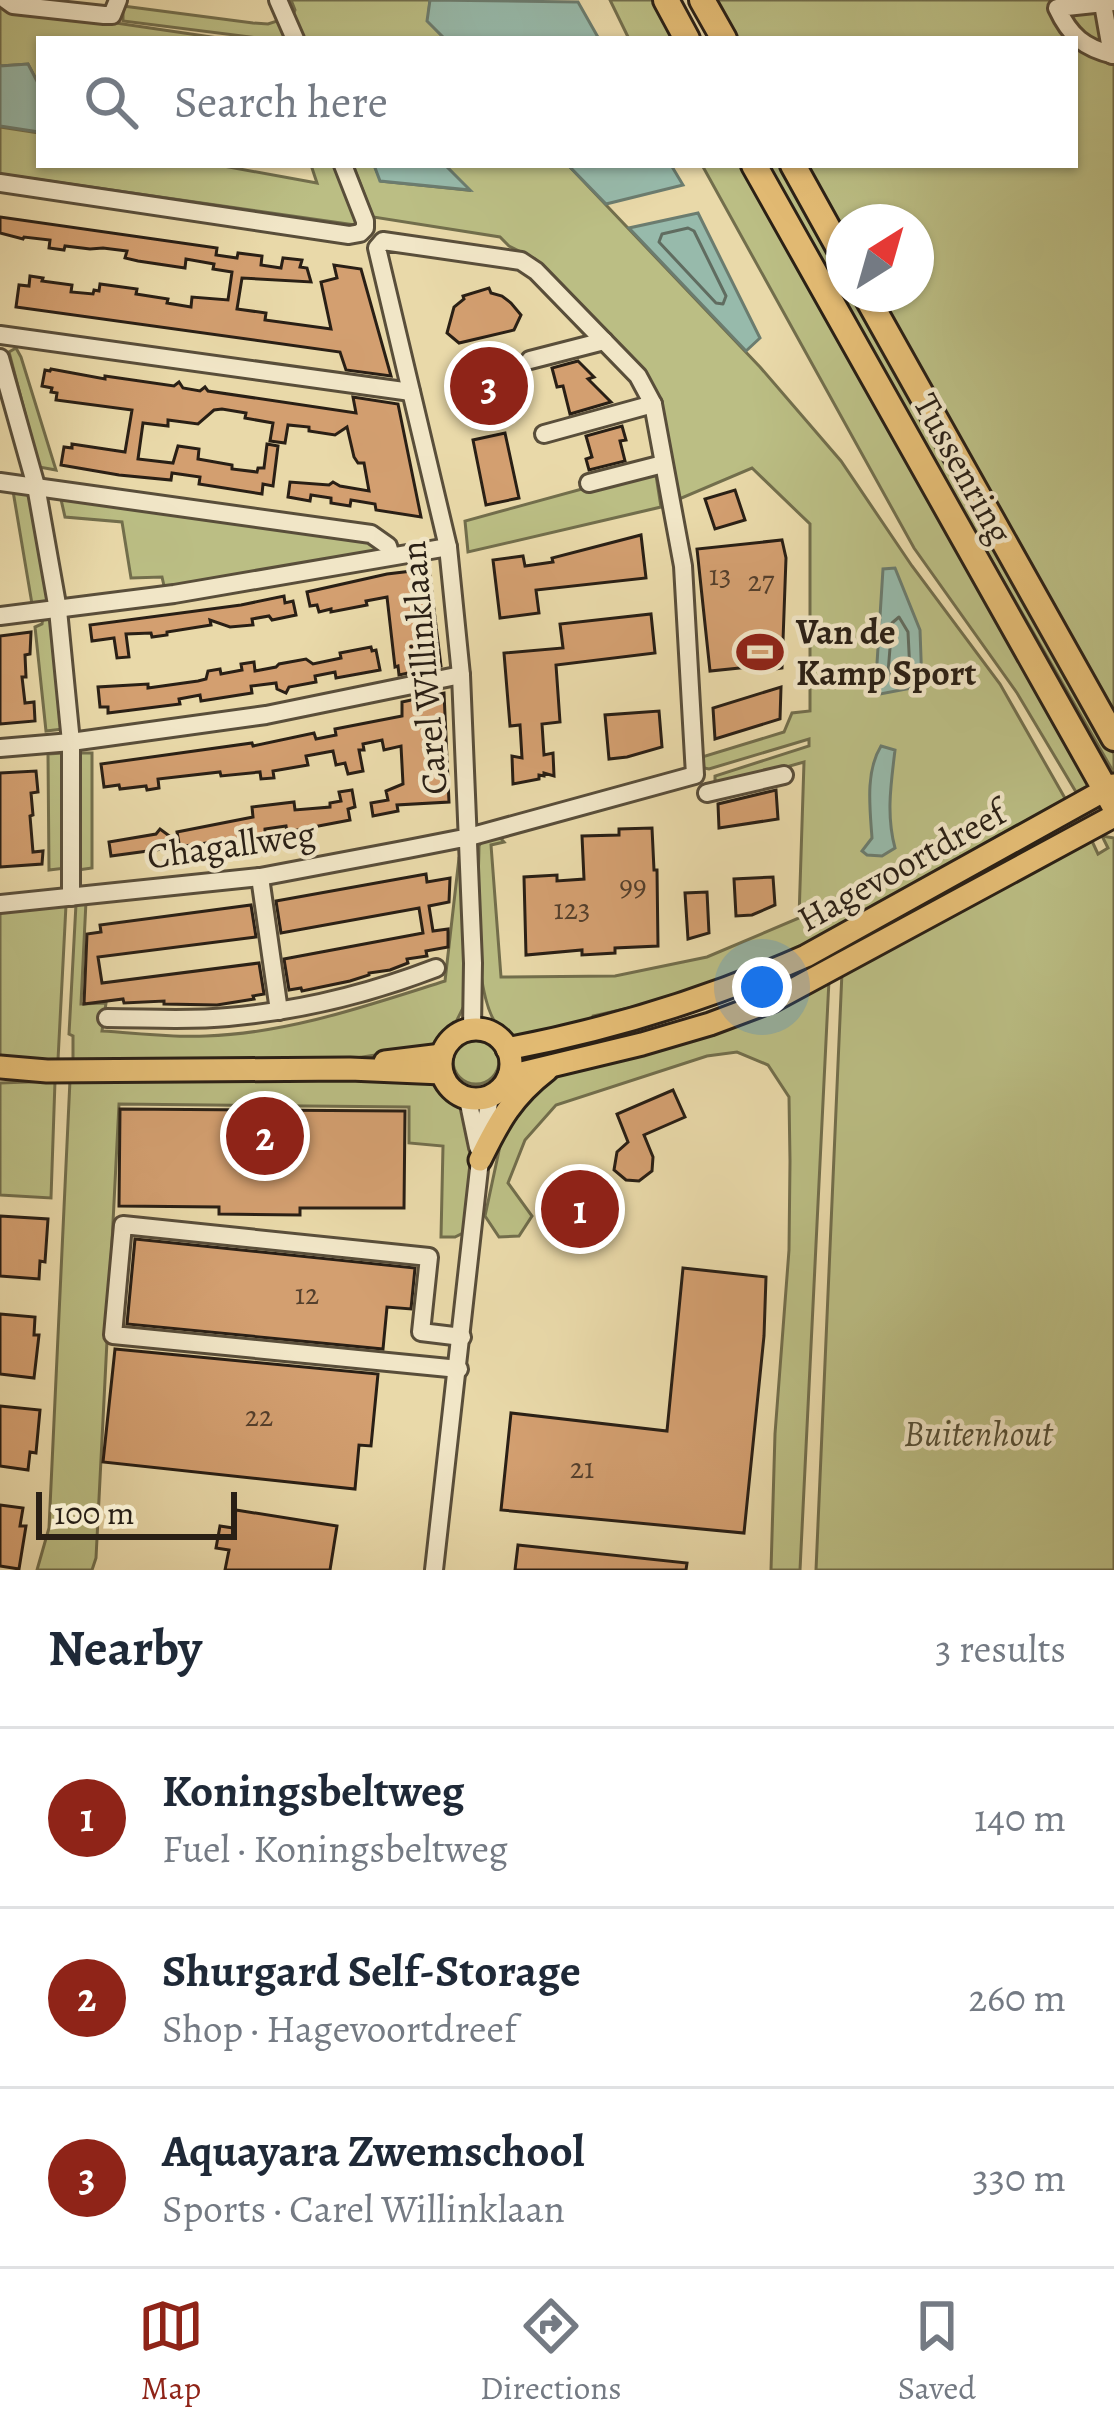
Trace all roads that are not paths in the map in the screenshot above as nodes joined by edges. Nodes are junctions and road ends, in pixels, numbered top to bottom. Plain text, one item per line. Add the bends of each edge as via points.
1 (6, 0) edge
2 (118, 0) edge
3 (278, 0) edge
4 (666, 0) edge
5 (702, 0) edge
6 (1108, 3) edge
7 (294, 36) edge
8 (685, 36) edge
9 (722, 36) edge
10 (1075, 36) edge
11 (1078, 39) edge
12 (1113, 55) edge
13 (344, 168) edge
14 (756, 168) edge
15 (796, 168) edge
16 (0, 183) edge
17 (826, 223) edge
18 (875, 312) edge
19 (0, 335) edge
20 (604, 340) junction
21 (0, 358) edge
22 (530, 360) dead end
23 (411, 392) junction
24 (651, 400) junction
25 (545, 429) dead end
26 (663, 464) junction
27 (0, 482) edge
28 (589, 483) dead end
29 (36, 487) junction
30 (448, 547) junction
31 (391, 556) junction
32 (58, 610) junction
33 (0, 616) edge
34 (461, 675) junction
35 (1114, 738) edge
36 (71, 742) junction
37 (0, 748) edge
38 (784, 775) dead end
39 (1111, 793) edge
40 (707, 794) dead end
41 (1114, 815) edge
42 (469, 837) junction
43 (260, 877) junction
44 (71, 897) junction
45 (0, 904) edge
46 (436, 968) dead end
47 (279, 1011) junction
48 (107, 1018) dead end
49 (472, 1029) junction
50 (507, 1049) junction
51 (557, 1062) junction
52 (442, 1064) junction
53 (4, 1070) edge
54 (509, 1076) junction
55 (479, 1097) junction
56 (480, 1160) junction
57 (462, 1337) junction
58 (459, 1369) junction
59 (434, 1570) edge

1 - 2 street via 104,15
3 - 7 street
4 - 8 highway
5 - 9 highway
6 - 10 street via 1057,8
6 - 12 street
11 - 12 street
13 - 16 street via 365,221 350,235
14 - 39 highway, Tussenring
15 - 17 highway
18 - 35 highway, Tussenring
19 - 23 street
20 - 22 street
20 - 23 street, Carel Willinklaan via 521,261 383,241 377,250
20 - 24 street
21 - 29 street
23 - 30 street, Carel Willinklaan
24 - 25 street
24 - 26 street
26 - 28 street
26 - 42 street, Chagallweg via 683,566 694,775
27 - 29 street
29 - 31 street via 371,534
29 - 32 street
30 - 31 street
30 - 34 street, Carel Willinklaan
31 - 32 street
32 - 33 street
32 - 36 street
34 - 36 street via 266,715
34 - 42 street, Carel Willinklaan
36 - 37 street
36 - 44 street
38 - 40 street
39 - 50 main road, Hagevoortdreef via 766,974 640,1019
41 - 51 main road, Hagevoortdreef via 774,1000 642,1044
42 - 43 street, Chagallweg
42 - 49 street, Carel Willinklaan
43 - 44 street, Chagallweg
43 - 47 street
44 - 45 street, Chagallweg
46 - 47 street
47 - 48 street
49 - 50 main road via 493,1034
49 - 52 main road via 453,1038
50 - 54 main road
51 - 54 main road, Hagevoortdreef
51 - 56 main road via 501,1115
52 - 53 main road
52 - 55 main road via 452,1090
54 - 55 main road
55 - 56 street
56 - 57 street
57 - 58 street
57 - 58 street via 421,1332 429,1257 122,1225 113,1335
58 - 59 street

